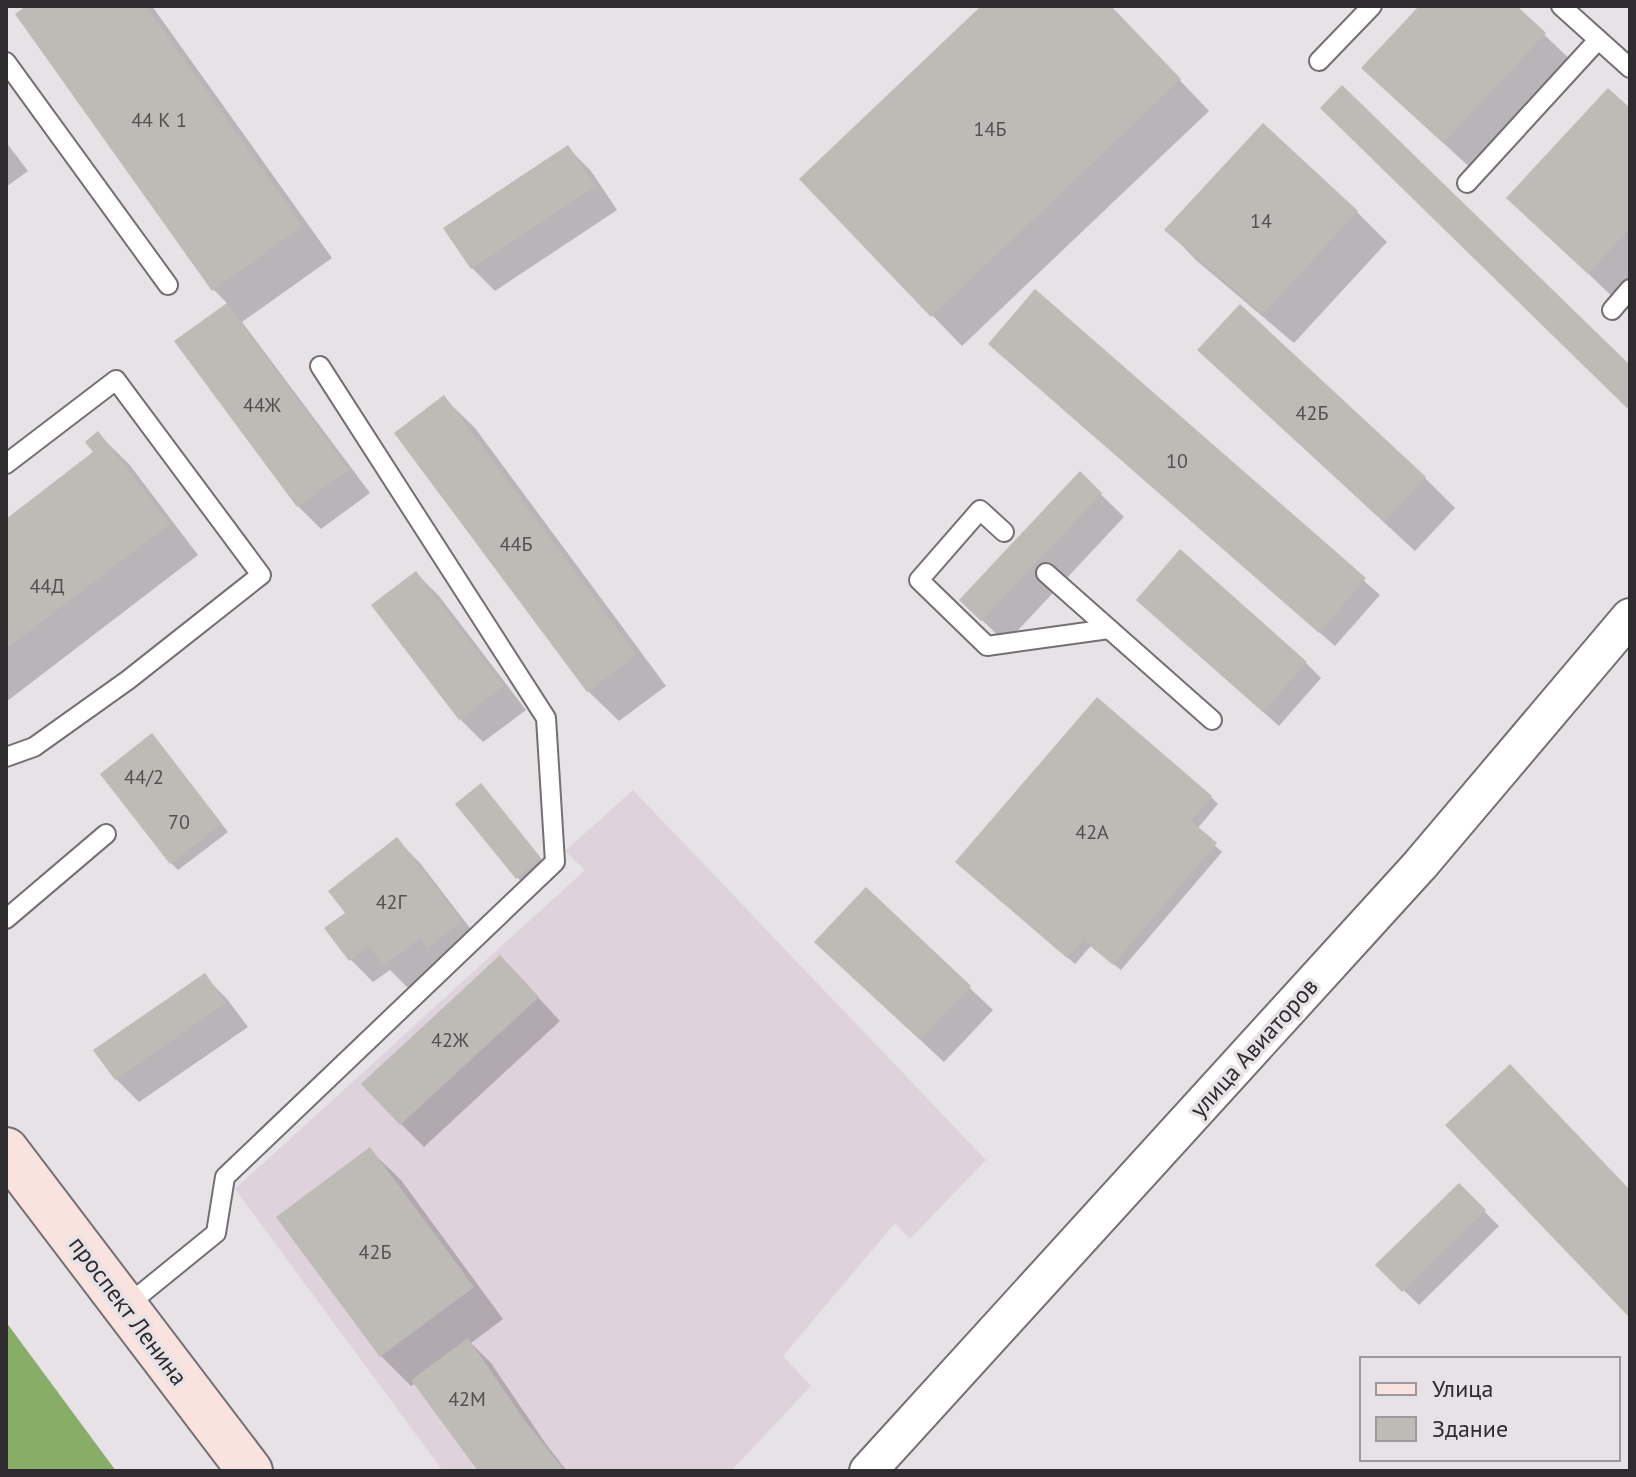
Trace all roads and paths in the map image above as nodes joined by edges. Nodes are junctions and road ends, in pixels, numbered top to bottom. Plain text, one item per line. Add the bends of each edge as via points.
1 (1372, 6) edge
2 (1561, 6) edge
3 (1598, 40) junction
4 (1319, 61) dead end
5 (6, 62) edge
6 (1630, 68) edge
7 (1467, 183) dead end
8 (168, 285) dead end
9 (1630, 289) edge
10 (1612, 310) dead end
11 (320, 366) dead end
12 (6, 464) edge
13 (1004, 532) dead end
14 (1046, 573) dead end
15 (1630, 618) edge
16 (1109, 629) junction
17 (1212, 720) dead end
18 (6, 757) edge
19 (106, 834) dead end
20 (6, 919) edge
21 (6, 1150) edge
22 (6, 1192) edge
23 (125, 1307) junction
24 (217, 1471) edge
25 (250, 1471) edge
26 (868, 1471) edge

1 - 4 lane
2 - 3 lane
3 - 6 lane
3 - 7 lane
5 - 8 lane
9 - 10 lane
11 - 23 lane via 546,718 555,862 225,1177 216,1233
12 - 18 lane via 116,380 261,575 128,680 34,747
13 - 16 lane via 980,510 919,580 987,646
14 - 16 lane
15 - 26 street, улица Авиаторов via 1420,865
16 - 17 lane
19 - 20 lane
21 - 23 main road, проспект Ленина
22 - 24 main road, проспект Ленина
23 - 25 main road, проспект Ленина

